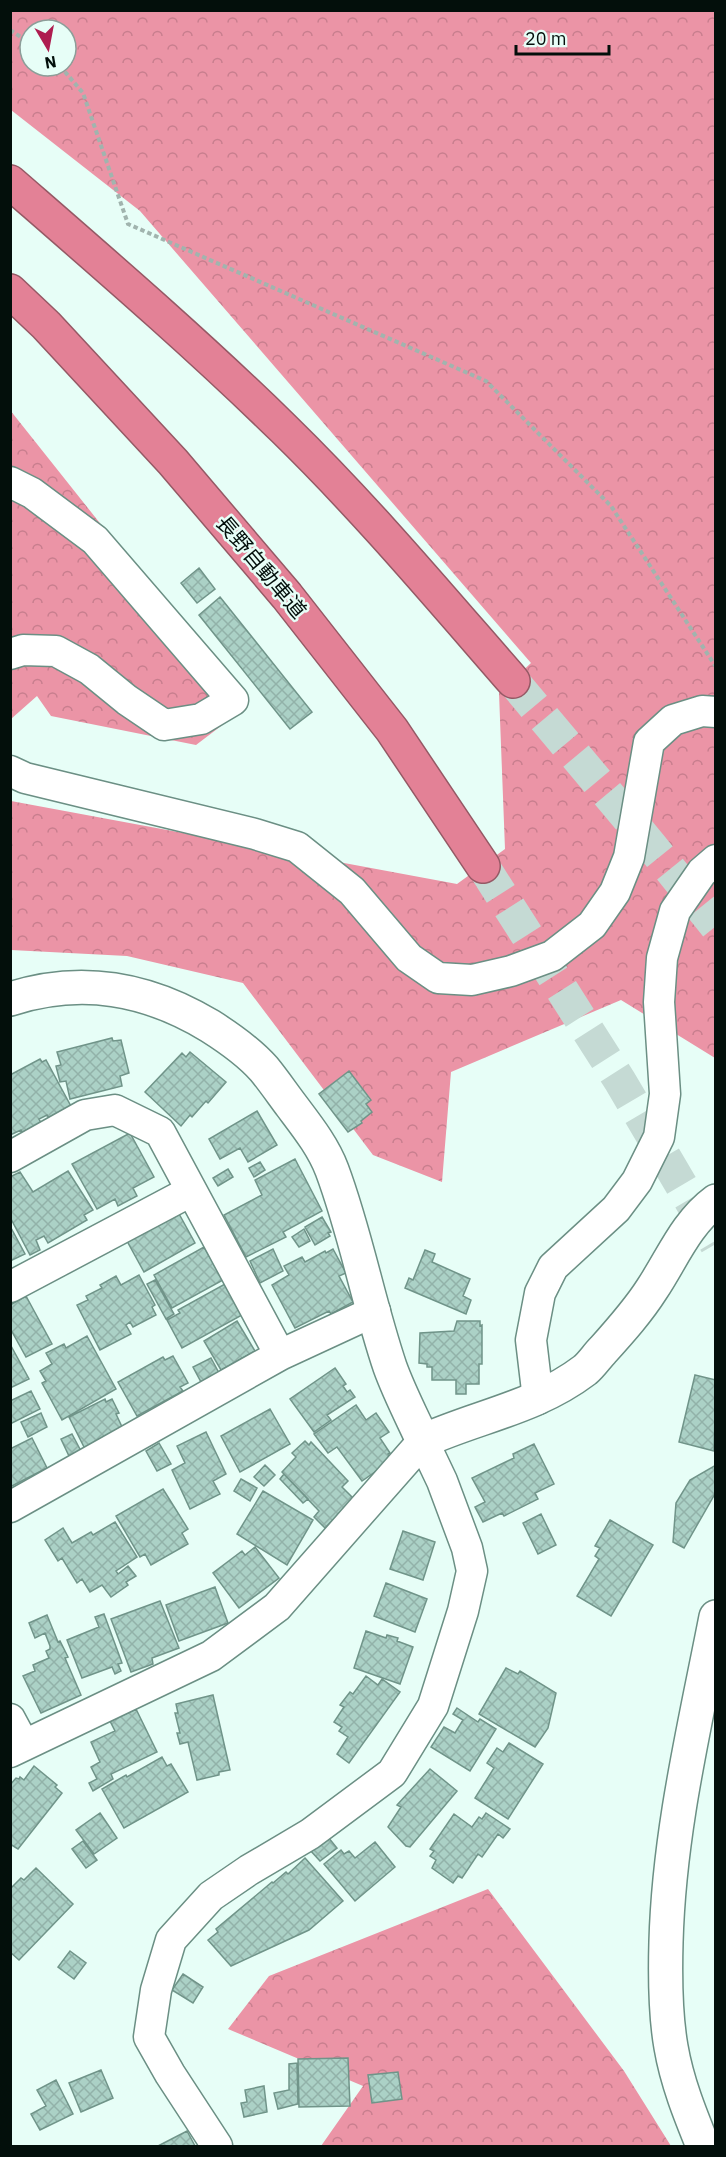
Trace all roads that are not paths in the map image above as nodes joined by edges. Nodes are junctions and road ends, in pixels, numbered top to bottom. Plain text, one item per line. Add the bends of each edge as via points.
1 (10, 182) edge
2 (10, 291) edge
3 (10, 482) edge
4 (10, 654) edge
5 (513, 681) tunnel mouth
6 (716, 712) edge
7 (10, 771) edge
8 (716, 860) edge
9 (483, 866) tunnel mouth
10 (10, 999) edge
11 (10, 1157) edge
12 (191, 1191) junction
13 (716, 1201) edge
14 (10, 1287) edge
15 (375, 1311) junction
16 (280, 1355) junction
17 (538, 1399) junction
18 (423, 1442) junction
19 (10, 1507) edge
20 (716, 1617) edge
21 (10, 1719) edge
22 (17, 1748) edge
23 (217, 2146) edge
24 (703, 2146) edge

1 - 5 highway via 169,320 285,430 398,548
2 - 9 highway, 長野自動車道 via 173,462 287,596 392,730
3 - 4 street via 32,493 96,540 233,700 201,719 164,725 88,669 56,651 23,650
6 - 7 street via 702,711 673,720 649,742 629,857 615,892 592,925 552,956 472,980 438,978 409,958 352,891 297,847
8 - 17 street via 675,910 662,958 659,1002 665,1094 659,1137 637,1181 616,1209 553,1267 540,1293 531,1340
10 - 15 street via 71,986 129,992 179,1009 234,1042 263,1067 321,1148 332,1169
11 - 12 street via 86,1115 115,1110 160,1132
12 - 14 street
12 - 16 street
13 - 17 street via 683,1236 652,1290 623,1328 586,1369
15 - 16 street
15 - 18 street via 390,1367
16 - 19 street
17 - 18 street
18 - 22 street via 277,1607 211,1656
18 - 23 street via 467,1548 471,1571 464,1611 433,1706 392,1773 310,1834 212,1896 171,1940 156,1990 149,2037
20 - 24 street via 676,1822 668,1889 666,1963 670,2046 678,2081
21 - 22 street

